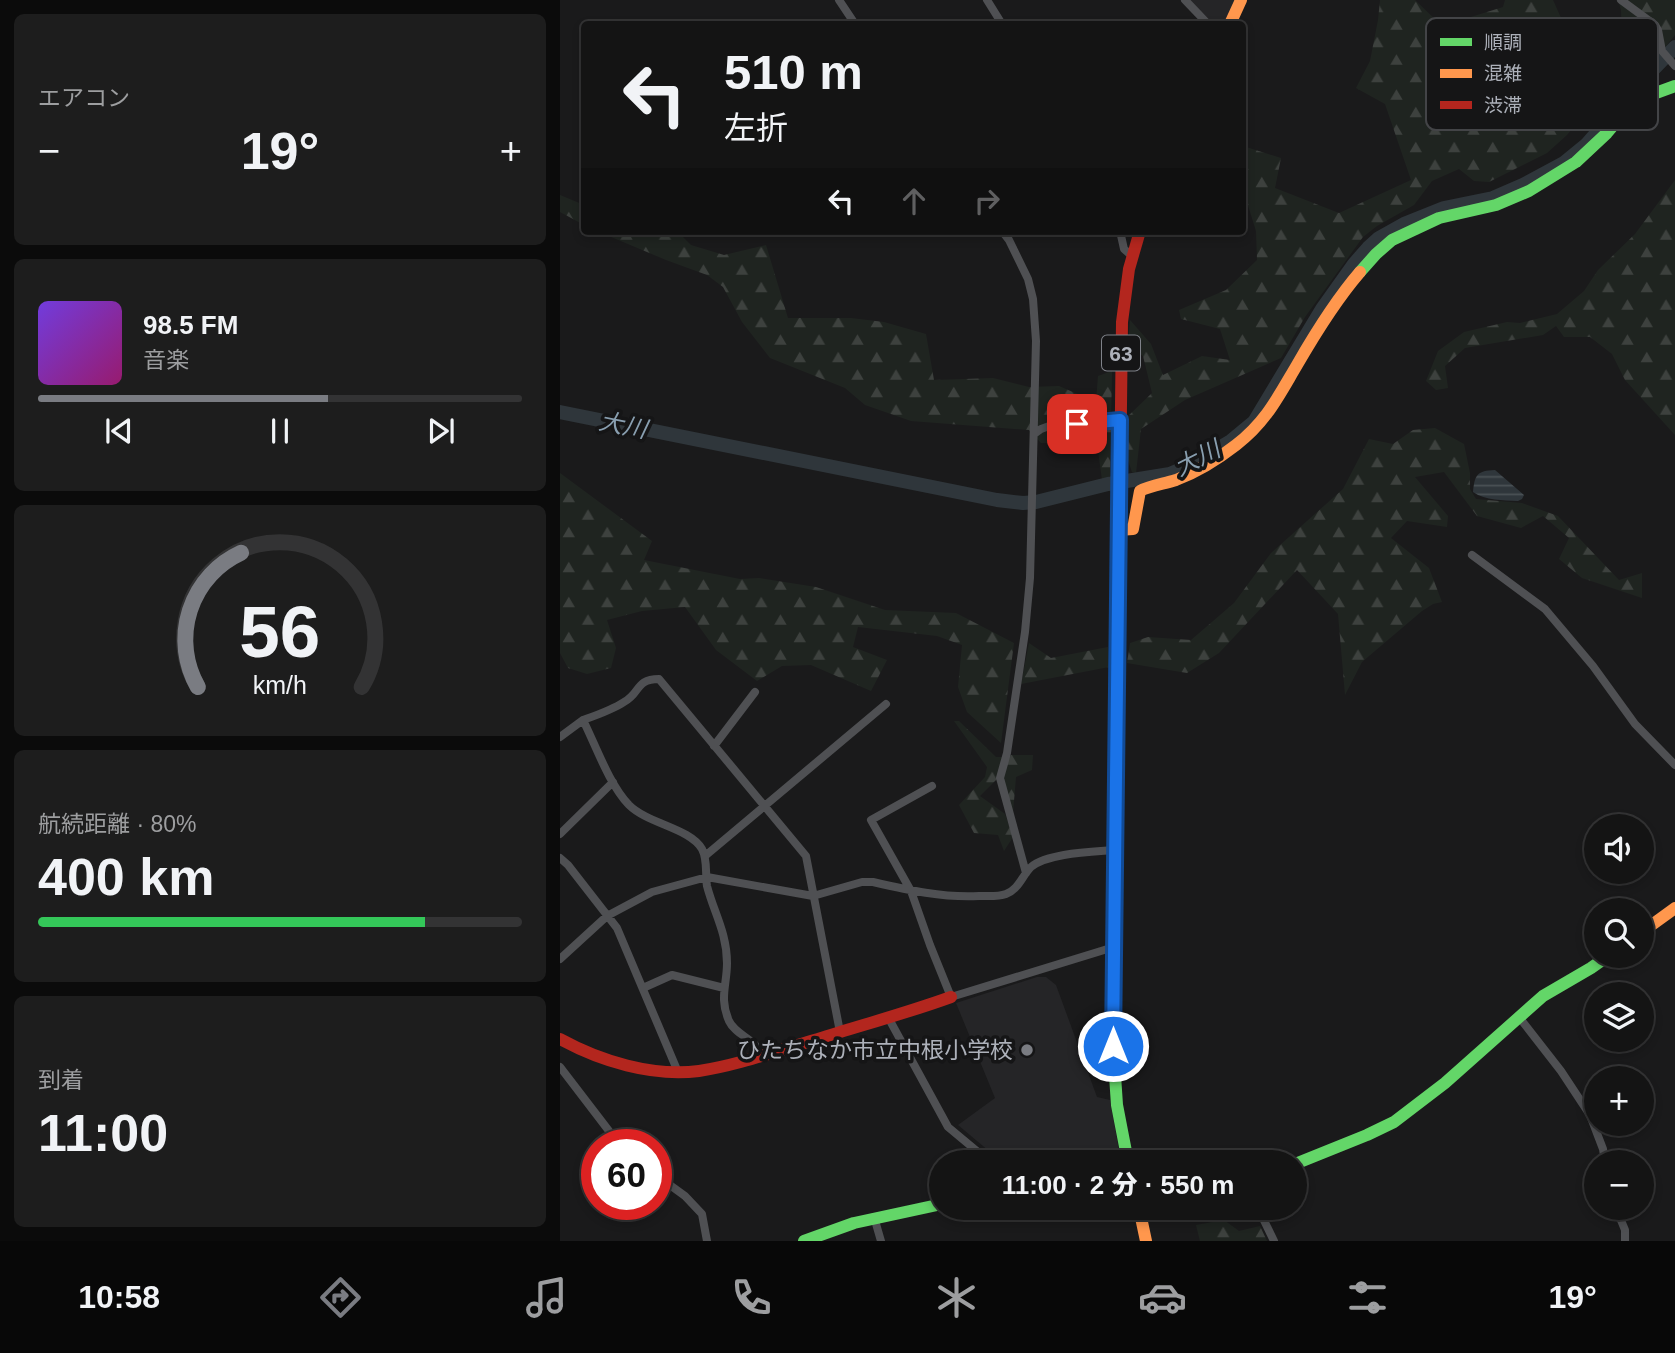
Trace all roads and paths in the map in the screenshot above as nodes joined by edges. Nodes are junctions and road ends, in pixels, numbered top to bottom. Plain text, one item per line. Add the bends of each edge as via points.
1 (839, 0) edge
2 (987, 0) edge
3 (1185, 0) edge
4 (1241, 0) edge
5 (1621, 0) edge
6 (1645, 18) edge
7 (853, 21) edge
8 (1000, 21) edge
9 (1205, 21) edge
10 (1231, 21) edge
11 (1658, 30) edge
12 (1673, 63) edge
13 (1675, 86) edge
14 (1658, 92) edge
15 (1608, 130) edge
16 (1005, 235) edge
17 (1121, 235) edge
18 (1139, 235) edge
19 (1132, 256) junction
20 (1120, 420) junction
21 (1034, 434) junction
22 (1118, 530) junction
23 (1472, 555) dead end
24 (755, 692) dead end
25 (886, 704) dead end
26 (583, 720) junction
27 (560, 737) edge
28 (714, 746) junction
29 (1675, 765) edge
30 (613, 782) junction
31 (932, 786) dead end
32 (765, 805) junction
33 (560, 834) edge
34 (1115, 850) junction
35 (705, 856) junction
36 (560, 858) edge
37 (1026, 873) junction
38 (706, 877) junction
39 (911, 891) junction
40 (813, 896) junction
41 (1675, 908) edge
42 (607, 916) junction
43 (1654, 923) edge
44 (1114, 947) junction
45 (560, 959) edge
46 (1591, 968) edge
47 (643, 988) junction
48 (723, 988) junction
49 (951, 997) junction
50 (888, 1017) junction
51 (1520, 1017) junction
52 (840, 1032) junction
53 (560, 1039) edge
54 (761, 1055) junction
55 (560, 1067) edge
56 (678, 1072) junction
57 (608, 1129) edge
58 (976, 1150) edge
59 (1126, 1150) edge
60 (1603, 1150) edge
61 (1307, 1159) edge
62 (672, 1187) edge
63 (929, 1206) edge
64 (874, 1217) junction
65 (1142, 1220) edge
66 (1264, 1220) edge
67 (1621, 1220) edge
68 (707, 1241) edge
69 (804, 1241) edge
70 (881, 1241) edge
71 (1146, 1241) edge
72 (1275, 1241) edge
73 (1625, 1241) edge

1 - 7 street
2 - 8 street
3 - 9 street
4 - 10 street
5 - 6 street
11 - 12 street via 1663,53
13 - 14 street
15 - 22 street via 1576,162 1540,185 1496,205 1439,218 1392,240 1340,295 1254,430 1219,457 1178,479 1140,491 1133,529
16 - 21 street via 1033,299
17 - 19 street via 1124,250
18 - 19 street, 63
19 - 20 street, 63 via 1123,311
20 - 21 street via 1052,425
20 - 22 street, 63
21 - 37 street via 1025,632 1000,778
22 - 34 street, 63
23 - 29 street via 1545,609 1635,724
24 - 28 street
25 - 32 street
26 - 27 street
26 - 28 street via 627,701 643,682 659,679
26 - 30 street
28 - 32 street
30 - 33 street
30 - 35 street via 628,804 695,840
31 - 39 street via 871,820
32 - 35 street
32 - 40 street via 806,856
34 - 37 street via 1050,857
34 - 44 street, 63
35 - 38 street
36 - 42 street
37 - 39 street via 1019,885 1000,895 963,897
38 - 40 street
38 - 42 street via 652,892
38 - 48 street via 725,935
39 - 40 street via 862,882
39 - 49 street
40 - 52 street
41 - 43 street
42 - 45 street
42 - 47 street via 617,928
44 - 49 street
44 - 59 street, 63 via 1113,1046
46 - 51 street via 1543,996
47 - 48 street via 672,975
47 - 56 street
48 - 54 street via 729,1023 759,1047
49 - 50 street
50 - 52 street
50 - 58 street via 948,1127
51 - 60 street via 1590,1115
51 - 61 street via 1394,1122
52 - 54 street
53 - 56 street via 618,1064
54 - 56 street via 715,1068
55 - 57 street
62 - 68 street via 702,1214
63 - 64 street
64 - 69 street
64 - 70 street
65 - 71 street
66 - 72 street
67 - 73 street

